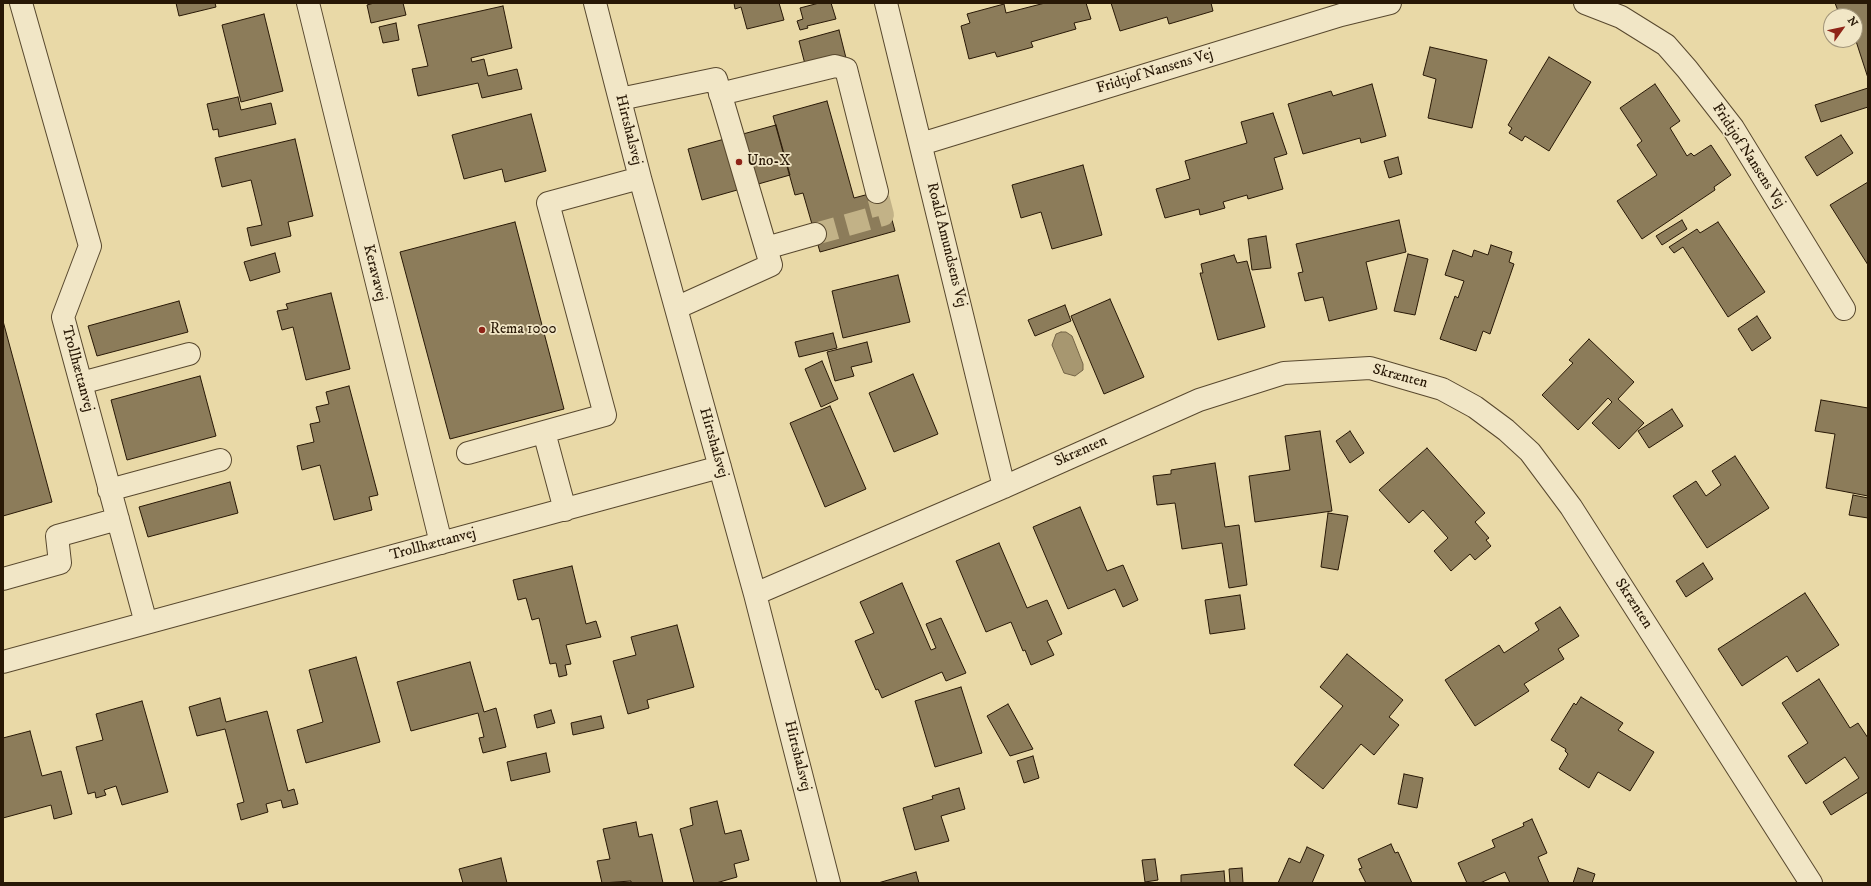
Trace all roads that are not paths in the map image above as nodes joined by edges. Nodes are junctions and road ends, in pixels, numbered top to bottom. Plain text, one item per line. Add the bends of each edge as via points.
1 (21, 3) edge
2 (308, 3) edge
3 (595, 3) edge
4 (886, 3) edge
5 (1390, 3) edge
6 (1585, 3) edge
7 (720, 94) junction
8 (620, 99) junction
9 (921, 144) junction
10 (640, 178) junction
11 (877, 192) tunnel mouth
12 (815, 234) tunnel mouth
13 (766, 248) junction
14 (676, 308) junction
15 (1844, 309) dead end
16 (189, 354) dead end
17 (81, 383) junction
18 (544, 432) junction
19 (468, 454) dead end
20 (220, 460) dead end
21 (720, 467) junction
22 (1004, 487) junction
23 (109, 490) junction
24 (565, 510) junction
25 (118, 519) junction
26 (441, 543) junction
27 (3, 579) edge
28 (755, 594) junction
29 (146, 623) junction
30 (3, 662) edge
31 (829, 883) edge
32 (1812, 883) edge

1 - 17 street, Trollhættanvej via 90,246 63,317
2 - 26 street, Keravavej
3 - 8 street, Hirtshalsvej
4 - 9 street, Roald Amundsens Vej
5 - 9 street, Fridtjof Nansens Vej via 1341,15
6 - 15 street, Fridtjof Nansens Vej via 1621,17 1666,45 1687,69 1734,128
7 - 8 street via 716,79
7 - 11 street via 835,66 846,70
7 - 13 street
8 - 10 street, Hirtshalsvej
9 - 22 street, Roald Amundsens Vej
10 - 14 street, Hirtshalsvej
10 - 18 street via 548,203 605,415
12 - 13 street
13 - 14 street via 771,265
14 - 21 street, Hirtshalsvej
16 - 17 street
17 - 23 street, Trollhættanvej
18 - 19 street
18 - 24 street
20 - 23 street
21 - 24 street, Trollhættanvej
21 - 28 street, Hirtshalsvej
22 - 28 street, Skrænten
22 - 32 street, Skrænten via 1199,400 1284,373 1370,368 1442,389 1475,406 1506,430 1530,452 1549,477 1571,507
23 - 25 street, Trollhættanvej
24 - 26 street, Trollhættanvej
25 - 27 street via 57,536 60,563
25 - 29 street, Trollhættanvej
26 - 29 street, Trollhættanvej
28 - 31 street, Hirtshalsvej
29 - 30 street, Trollhættanvej

